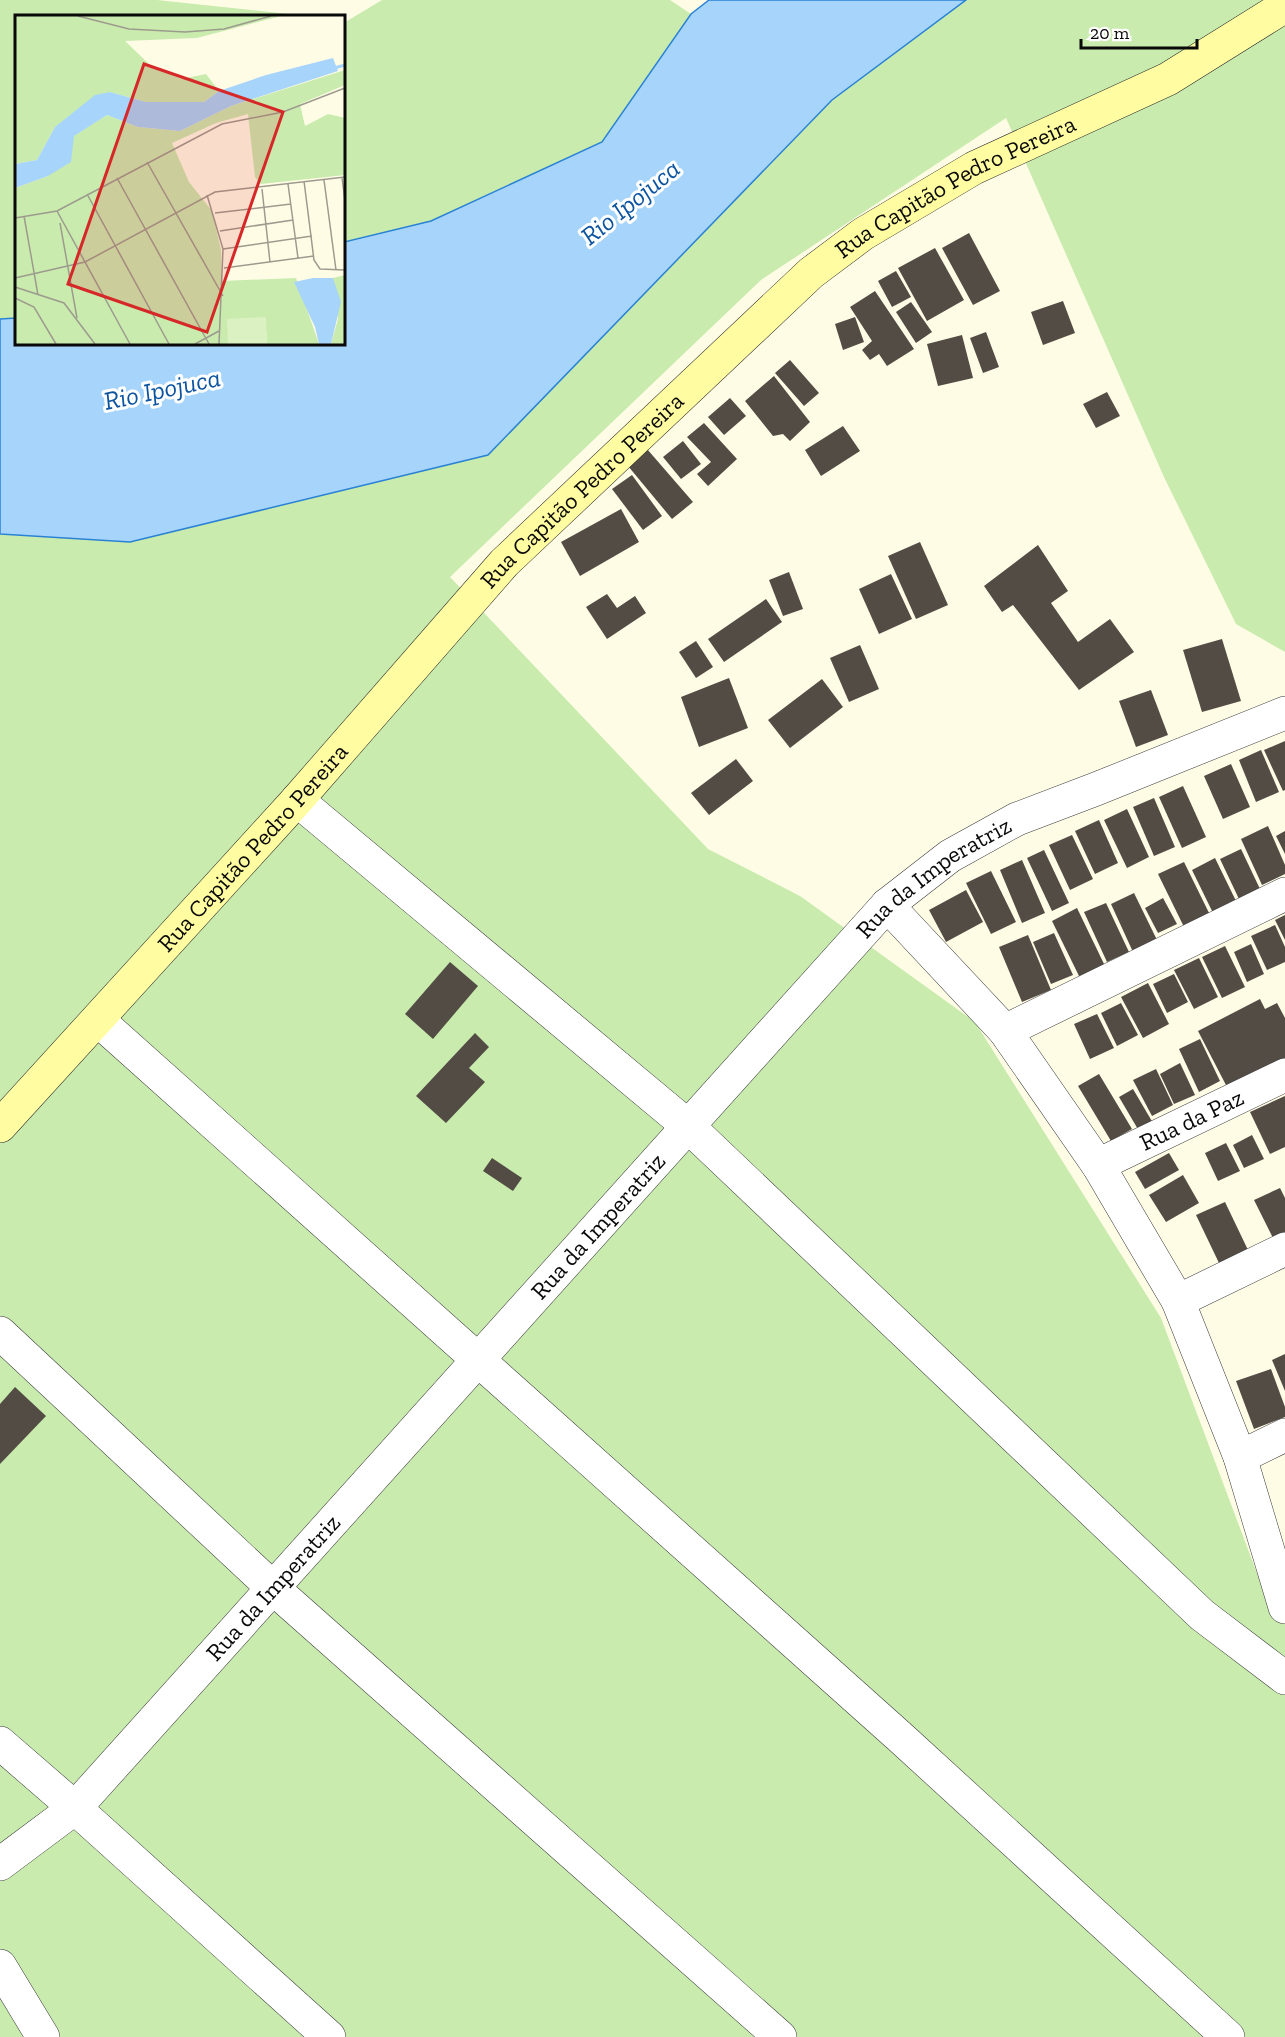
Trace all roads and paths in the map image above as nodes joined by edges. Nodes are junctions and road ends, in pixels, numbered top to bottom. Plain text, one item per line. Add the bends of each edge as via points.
1 (1285, 6) edge
2 (1285, 713) edge
3 (297, 801) junction
4 (1285, 894) edge
5 (887, 905) junction
6 (98, 1020) junction
7 (1005, 1031) junction
8 (1285, 1075) edge
9 (0, 1126) edge
10 (689, 1127) junction
11 (1098, 1165) junction
12 (1285, 1249) edge
13 (1178, 1301) junction
14 (0, 1333) edge
15 (480, 1360) junction
16 (1285, 1435) edge
17 (1240, 1457) junction
18 (274, 1589) junction
19 (1285, 1607) edge
20 (1285, 1678) edge
21 (0, 1743) edge
22 (75, 1808) junction
23 (0, 1864) edge
24 (0, 1966) edge
25 (43, 2037) edge
26 (329, 2037) edge
27 (780, 2037) edge
28 (1228, 2037) edge

1 - 3 street, Rua Capitão Pedro Pereira via 1168,80 974,168 863,234 811,273 504,563
2 - 5 street, Rua da Imperatriz via 1017,819 950,856
3 - 6 street, Rua Capitão Pedro Pereira
3 - 10 street
4 - 7 street
5 - 7 street
5 - 10 street, Rua da Imperatriz
6 - 9 street, Rua Capitão Pedro Pereira
6 - 15 street
7 - 11 street
8 - 11 street, Rua da Paz
10 - 15 street, Rua da Imperatriz
10 - 20 street via 1202,1615
11 - 13 street
12 - 13 street
13 - 17 street
14 - 18 street
15 - 18 street, Rua da Imperatriz
15 - 28 street
16 - 17 street
17 - 19 street
18 - 22 street, Rua da Imperatriz
18 - 27 street
21 - 22 street
22 - 23 street, Rua da Imperatriz
22 - 26 street
24 - 25 street

